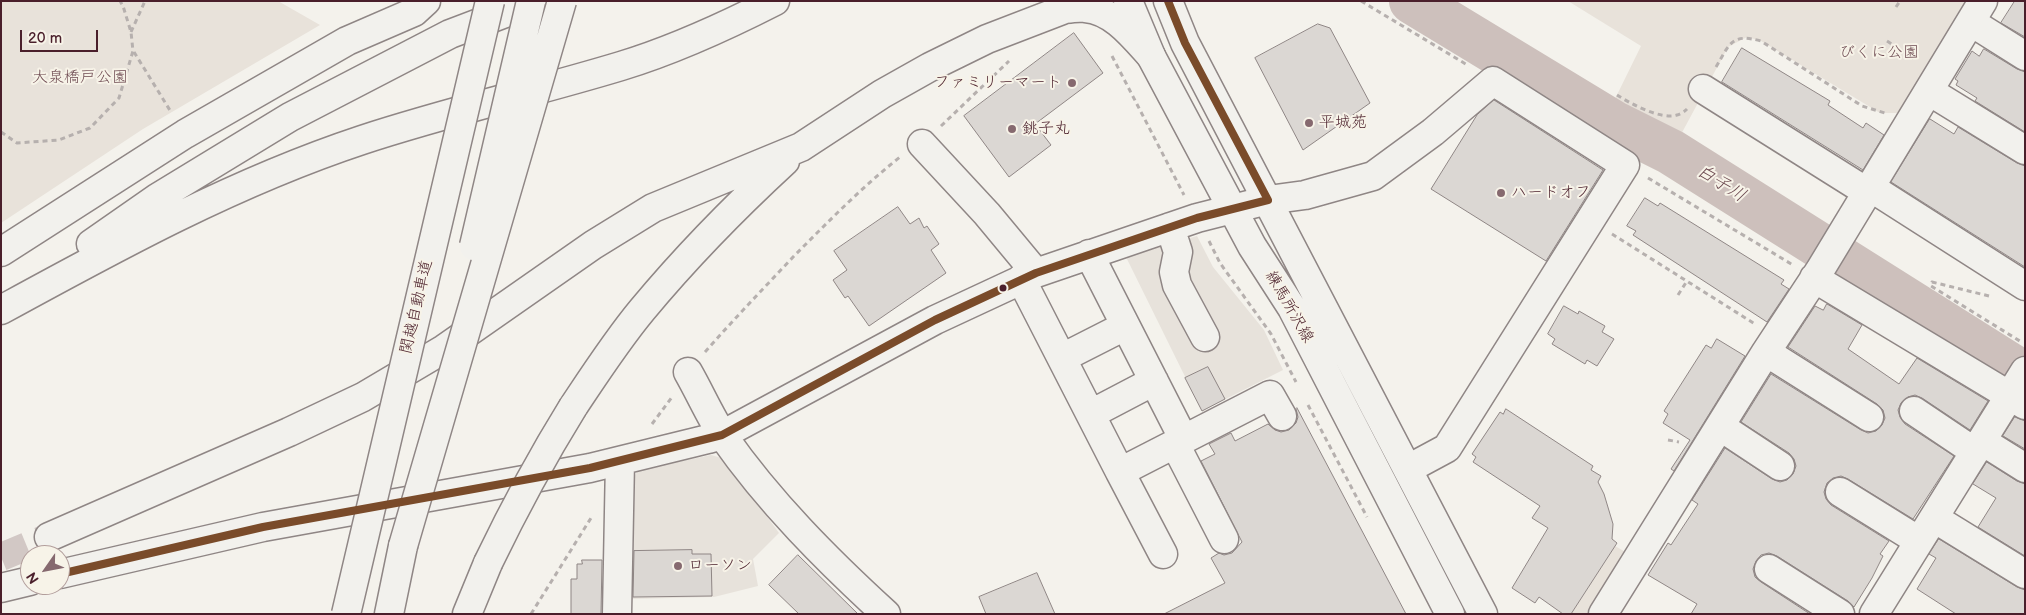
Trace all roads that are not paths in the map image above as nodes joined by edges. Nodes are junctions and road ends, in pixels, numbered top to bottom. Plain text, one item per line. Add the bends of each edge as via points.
1 (426, 1) edge
2 (490, 1) edge
3 (531, 1) edge
4 (537, 1) edge
5 (562, 1) edge
6 (776, 1) edge
7 (1128, 1) edge
8 (1168, 1) edge
9 (1072, 5) edge
10 (1977, 11) edge
11 (1151, 56) junction
12 (2025, 56) edge
13 (1703, 89) road end
14 (1928, 91) junction
15 (922, 144) road end
16 (801, 147) junction
17 (2025, 150) edge
18 (1866, 193) junction
19 (1268, 200) junction
20 (1232, 209) junction
21 (1170, 227) junction
22 (1, 252) edge
23 (1089, 254) junction
24 (1817, 274) junction
25 (1029, 276) junction
26 (2025, 286) edge
27 (1, 306) edge
28 (1, 310) edge
29 (1126, 326) junction
30 (1205, 337) dead end
31 (1771, 345) junction
32 (1062, 358) junction
33 (688, 372) road end
34 (1154, 381) junction
35 (2018, 391) edge
36 (1914, 411) dead end
37 (1090, 414) junction
38 (1282, 416) dead end
39 (1869, 417) dead end
40 (1721, 427) junction
41 (722, 434) junction
42 (1180, 442) junction
43 (1979, 447) junction
44 (620, 461) junction
45 (1780, 466) dead end
46 (2025, 468) edge
47 (1408, 470) junction
48 (1120, 472) junction
49 (1840, 492) dead end
50 (1934, 518) junction
51 (49, 536) tunnel mouth
52 (1224, 538) dead end
53 (1918, 541) junction
54 (403, 546) junction
55 (1163, 554) dead end
56 (1769, 569) dead end
57 (70, 572) edge
58 (2025, 574) edge
59 (20, 583) edge
60 (1, 588) edge
61 (346, 614) edge
62 (389, 614) edge
63 (467, 614) edge
64 (617, 614) edge
65 (886, 614) edge
66 (1450, 614) edge
67 (1483, 614) edge
68 (1603, 614) edge
69 (1840, 614) edge
70 (1874, 614) edge

1 - 22 main road via 414,12 347,42 185,134
2 - 61 main road, 関越自動車道, bridge
3 - 54 main road, bridge
4 - 27 main road via 450,34 290,117 157,198
5 - 54 main road, bridge
6 - 28 main road via 622,66 362,140 280,170 128,241
7 - 11 main road, 練馬所沢線
8 - 19 main road, 練馬所沢線 via 1185,43
9 - 11 main road via 1100,11 1125,28
9 - 16 main road via 987,39 930,67
10 - 12 main road
10 - 14 main road
11 - 20 main road, 練馬所沢線
13 - 18 main road
14 - 17 main road
14 - 18 main road
15 - 25 main road via 987,214
16 - 51 main road via 652,208 592,245 444,349 363,397
16 - 63 main road, bridge via 715,227 678,267 641,311 573,406 513,510
18 - 24 main road
18 - 26 main road
19 - 20 main road
19 - 47 main road, 練馬所沢線
19 - 47 main road via 1305,195 1373,176 1433,132 1493,81 1625,165 1447,448
20 - 21 main road
20 - 66 main road, 練馬所沢線 via 1292,308
21 - 23 main road
21 - 30 main road via 1178,252 1174,272 1177,285
23 - 25 main road
23 - 29 main road
24 - 31 main road
24 - 35 main road
25 - 32 main road
25 - 41 main road via 935,320
29 - 32 main road
29 - 34 main road
31 - 39 main road
31 - 40 main road
32 - 37 main road
33 - 41 main road
34 - 37 main road
34 - 42 main road
35 - 43 main road
36 - 43 main road
37 - 48 main road
38 - 42 main road via 1270,395
40 - 45 main road
40 - 68 main road
41 - 44 main road
41 - 65 main road via 788,517 848,580
42 - 48 main road
42 - 52 main road
43 - 46 main road
43 - 50 main road
44 - 57 main road via 263,527
44 - 64 main road
47 - 67 main road, 練馬所沢線
48 - 55 main road
49 - 53 main road
50 - 53 main road
50 - 58 main road
53 - 70 main road
54 - 62 main road
56 - 69 main road
59 - 60 main road

